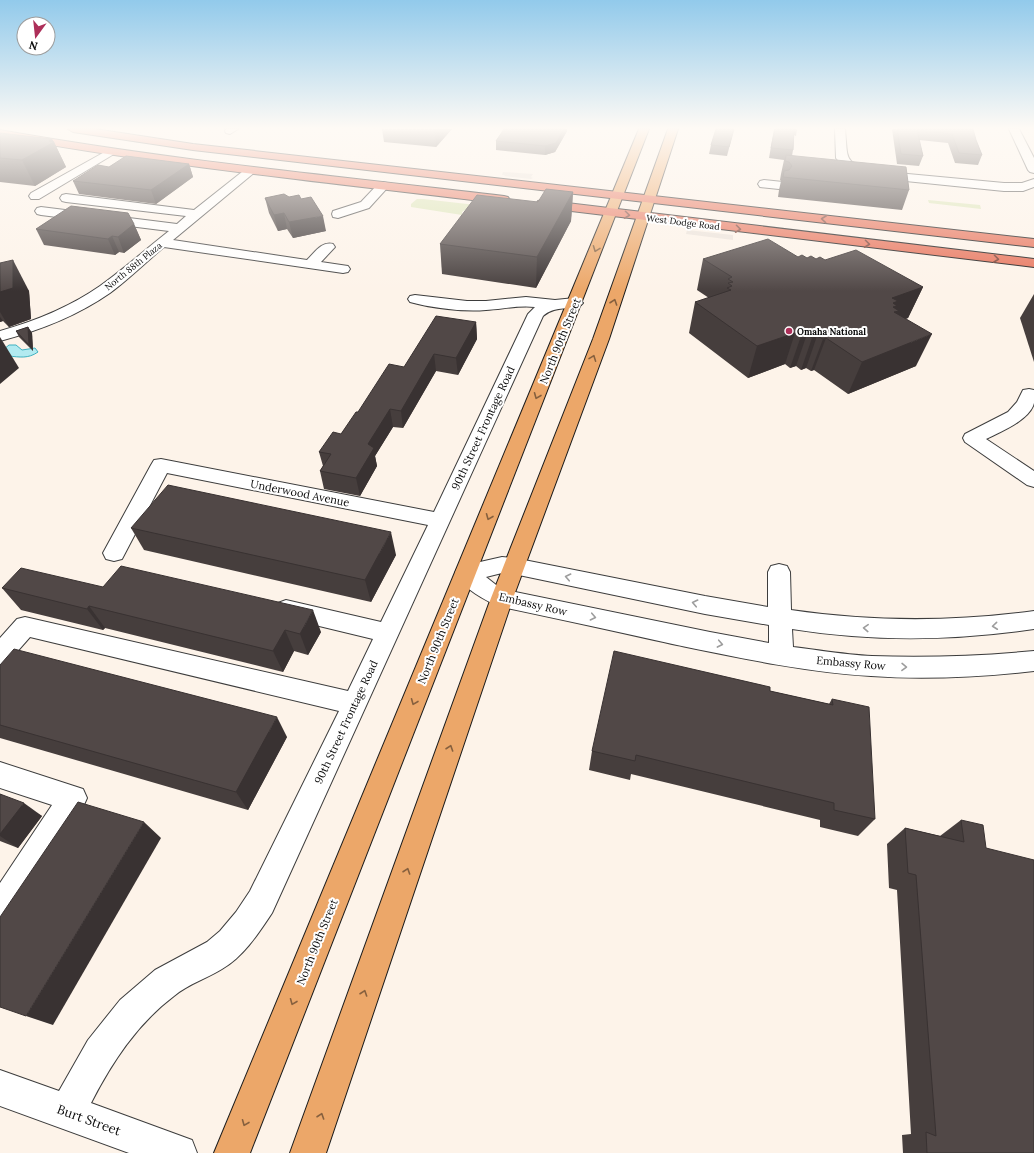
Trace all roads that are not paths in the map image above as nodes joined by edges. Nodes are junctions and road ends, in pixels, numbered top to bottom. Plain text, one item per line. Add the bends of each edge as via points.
1 (57, 183) edge
2 (236, 183) edge
3 (357, 183) edge
4 (457, 183) edge
5 (622, 183) edge
6 (654, 183) edge
7 (960, 183) edge
8 (764, 184) dead end
9 (1028, 185) edge
10 (383, 186) junction
11 (779, 186) dead end
12 (35, 196) dead end
13 (66, 198) dead end
14 (177, 199) dead end
15 (649, 199) junction
16 (613, 204) junction
17 (164, 210) junction
18 (41, 211) dead end
19 (198, 214) junction
20 (338, 214) dead end
21 (643, 217) junction
22 (180, 228) junction
23 (207, 237) dead end
24 (162, 243) junction
25 (1034, 243) edge
26 (328, 247) dead end
27 (195, 248) junction
28 (1034, 263) edge
29 (312, 264) junction
30 (343, 269) dead end
31 (415, 299) dead end
32 (564, 303) junction
33 (0, 336) edge
34 (1029, 394) dead end
35 (1034, 480) edge
36 (439, 520) junction
37 (114, 553) dead end
38 (514, 566) junction
39 (780, 572) dead end
40 (466, 573) junction
41 (502, 598) junction
42 (265, 604) edge
43 (779, 618) junction
44 (1034, 620) edge
45 (388, 633) junction
46 (0, 655) edge
47 (781, 655) junction
48 (1034, 661) edge
49 (355, 704) junction
50 (0, 775) edge
51 (0, 910) edge
52 (0, 1088) edge
53 (67, 1112) junction
54 (178, 1153) edge
55 (232, 1153) edge
56 (308, 1153) edge

1 - 12 street
2 - 19 street, North 88th Plaza
3 - 10 highway, West Dodge Road
4 - 16 highway, West Dodge Road
5 - 16 main road, North 90th Street
6 - 15 main road
7 - 9 street via 1000,187
8 - 11 street
10 - 16 highway, West Dodge Road via 522,202
10 - 20 street via 365,205
13 - 17 street
14 - 17 street
15 - 16 highway, West Dodge Road
15 - 21 main road
25 -> 15 highway, West Dodge Road
16 -> 21 highway, West Dodge Road
16 -> 32 main road, North 90th Street
17 - 19 street
18 - 22 street
19 - 22 street, North 88th Plaza
21 -> 28 highway, West Dodge Road
38 -> 21 main road via 601,339
22 - 24 street, North 88th Plaza
23 - 27 street
24 - 27 street
24 - 33 street, North 88th Plaza via 105,289 82,304 40,324
26 - 29 street
27 - 29 street
29 - 30 street
31 - 32 street via 467,306 526,301
32 - 36 street, 90th Street Frontage Road via 546,306 536,314
32 -> 40 main road, North 90th Street
34 - 35 street via 1023,409 1014,416 972,438
36 - 37 street, Underwood Avenue via 161,465
36 - 45 street, 90th Street Frontage Road
38 - 40 street via 502,565
38 - 41 main road
43 -> 38 street
39 - 43 street
40 - 41 street, Embassy Row via 492,594
40 -> 55 main road, North 90th Street
41 -> 47 street, Embassy Row
56 -> 41 main road
42 - 45 street
44 -> 43 street via 974,628 927,630 864,628
43 - 47 street
45 - 49 street, 90th Street Frontage Road
46 - 49 street via 25,626
47 -> 48 street, Embassy Row via 871,666 944,667
49 - 53 street, 90th Street Frontage Road via 261,902 244,929 219,952 169,979 142,1000 116,1029 98,1055
50 - 51 street via 73,798
52 - 53 street, Burt Street
53 - 54 street, Burt Street

